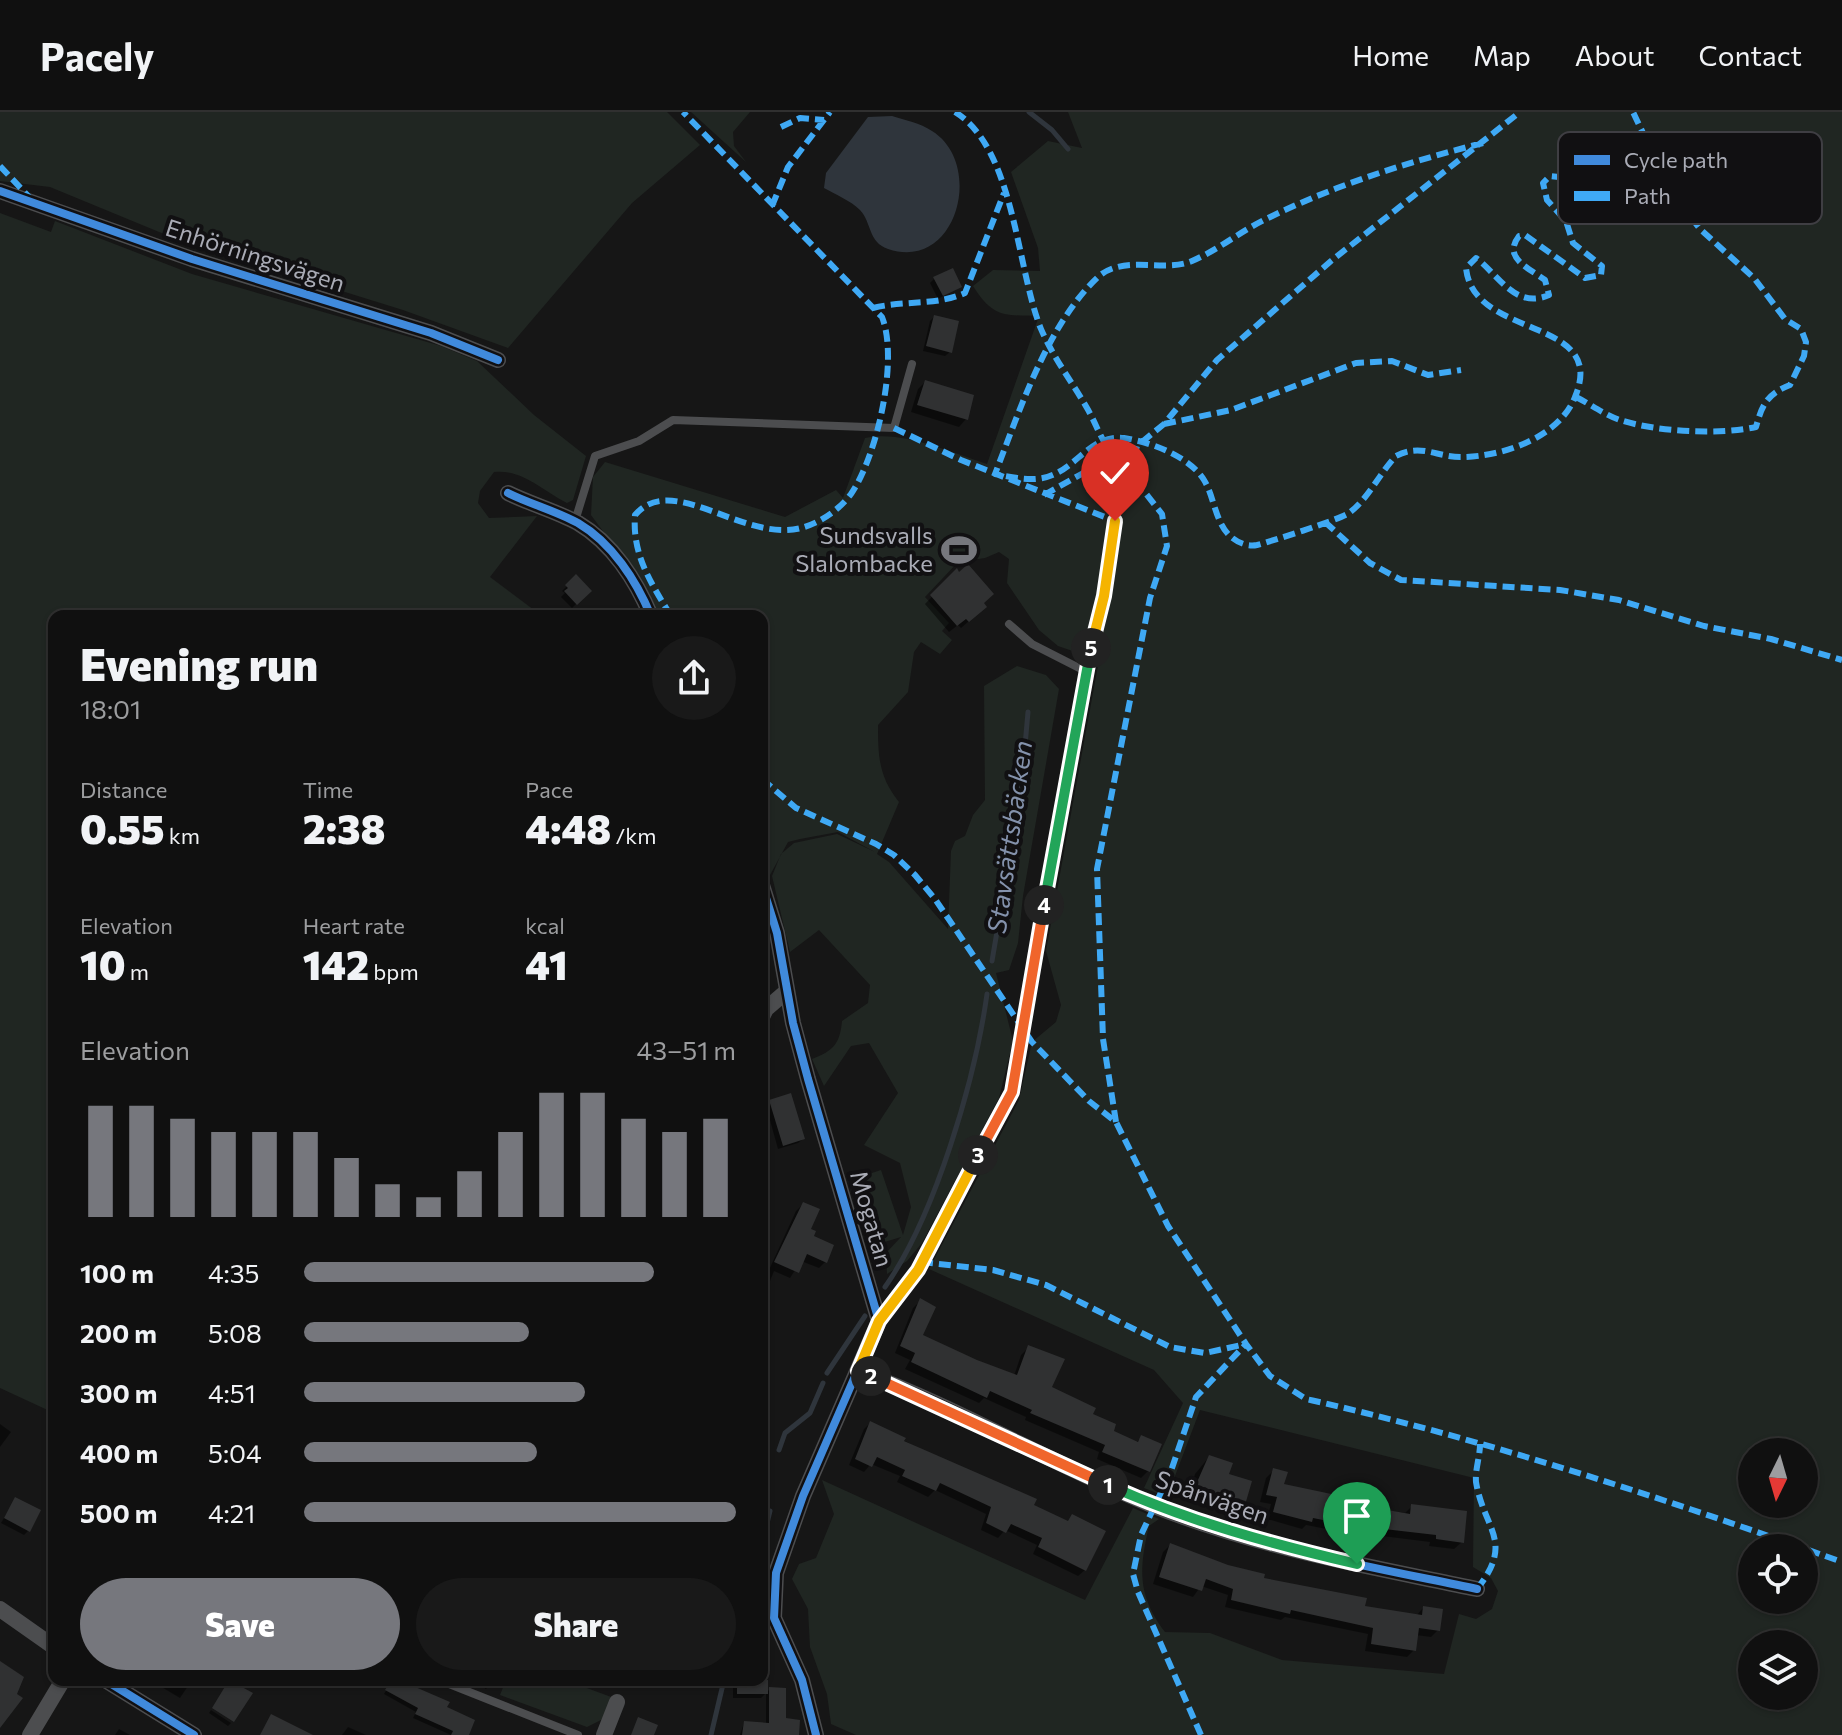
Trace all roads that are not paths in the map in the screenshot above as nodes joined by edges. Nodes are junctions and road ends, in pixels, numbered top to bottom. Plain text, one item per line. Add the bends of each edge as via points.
1 (0, 191) edge
2 (498, 360) dead end
3 (912, 364) dead end
4 (508, 493) dead end
5 (1115, 521) dead end
6 (575, 522) junction
7 (648, 610) edge
8 (1009, 624) dead end
9 (1085, 671) junction
10 (768, 904) edge
11 (787, 991) junction
12 (768, 1011) edge
13 (879, 1321) junction
14 (858, 1371) junction
15 (1477, 1589) dead end
16 (0, 1609) edge
17 (48, 1643) edge
18 (59, 1686) edge
19 (115, 1686) edge
20 (454, 1686) edge
21 (617, 1702) dead end
22 (30, 1735) edge
23 (194, 1735) edge
24 (578, 1735) edge
25 (604, 1735) edge
26 (816, 1735) edge

1 - 2 street, Enhörningsvägen via 192,259 431,333
3 - 6 lane via 894,428 673,420 639,441 595,456
4 - 6 street
5 - 9 lane
6 - 7 street via 600,538
8 - 9 lane via 1032,644
9 - 13 lane via 1012,1092 918,1270
10 - 11 street, Mogatan
11 - 12 street
11 - 13 street, Mogatan
13 - 14 street
14 - 15 street, Spånvägen via 1165,1509 1275,1545
14 - 26 street via 803,1496 774,1588 774,1618 802,1680
16 - 17 street
18 - 22 street
19 - 23 street
20 - 24 lane
21 - 25 street

